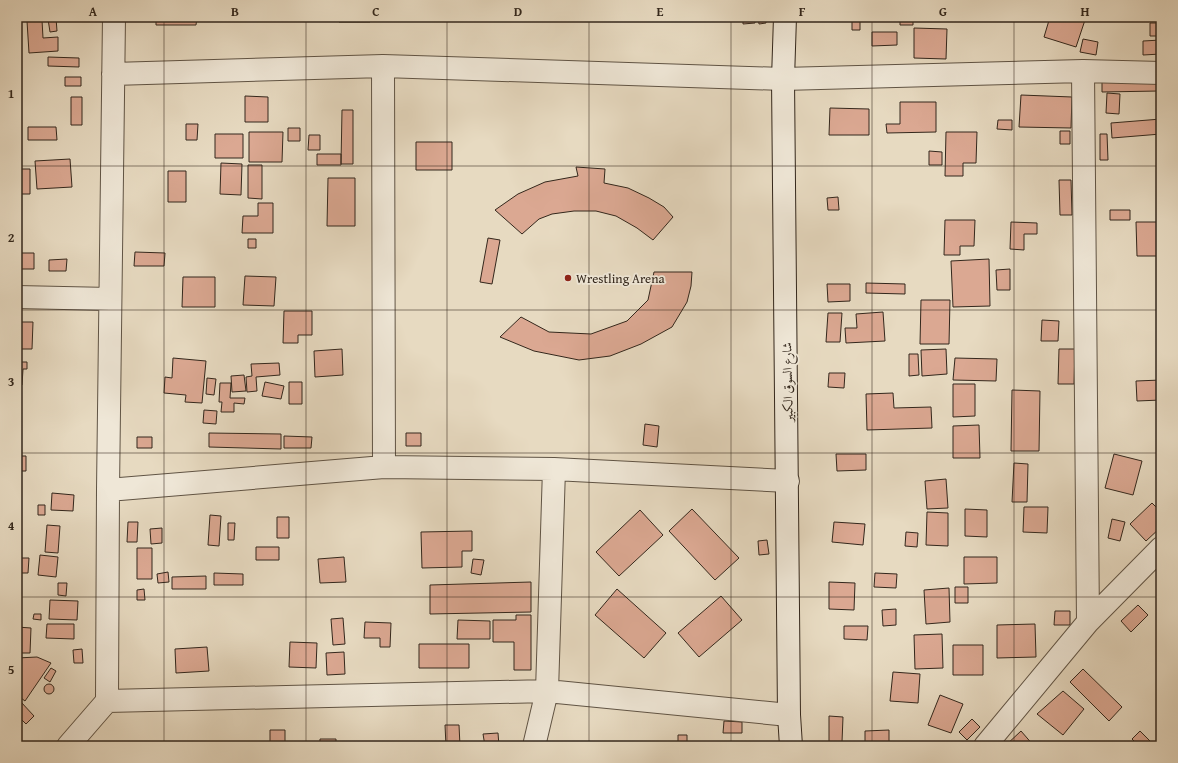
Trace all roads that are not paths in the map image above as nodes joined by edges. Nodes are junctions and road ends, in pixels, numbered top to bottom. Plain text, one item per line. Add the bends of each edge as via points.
1 (114, 17) edge
2 (785, 17) edge
3 (383, 66) junction
4 (1083, 70) junction
5 (1161, 73) edge
6 (113, 74) junction
7 (784, 79) junction
8 (17, 297) edge
9 (110, 299) junction
10 (384, 467) junction
11 (554, 469) junction
12 (788, 481) junction
13 (108, 490) junction
14 (1161, 548) edge
15 (1088, 622) junction
16 (547, 691) junction
17 (107, 701) junction
18 (789, 715) junction
19 (68, 746) edge
20 (534, 746) edge
21 (791, 746) edge
22 (985, 746) edge

1 - 6 street
2 - 7 street, شارع السوق الكبير
3 - 6 street
3 - 7 street
3 - 10 street
4 - 5 street
4 - 7 street
4 - 15 street
6 - 9 street
7 - 12 street, شارع السوق الكبير
8 - 9 street
9 - 13 street
10 - 11 street
10 - 13 street
11 - 12 street
11 - 16 street
12 - 18 street, شارع السوق الكبير
13 - 17 street
14 - 15 street
15 - 22 street
16 - 17 street
16 - 18 street
16 - 20 street
17 - 19 street
18 - 21 street, شارع السوق الكبير

